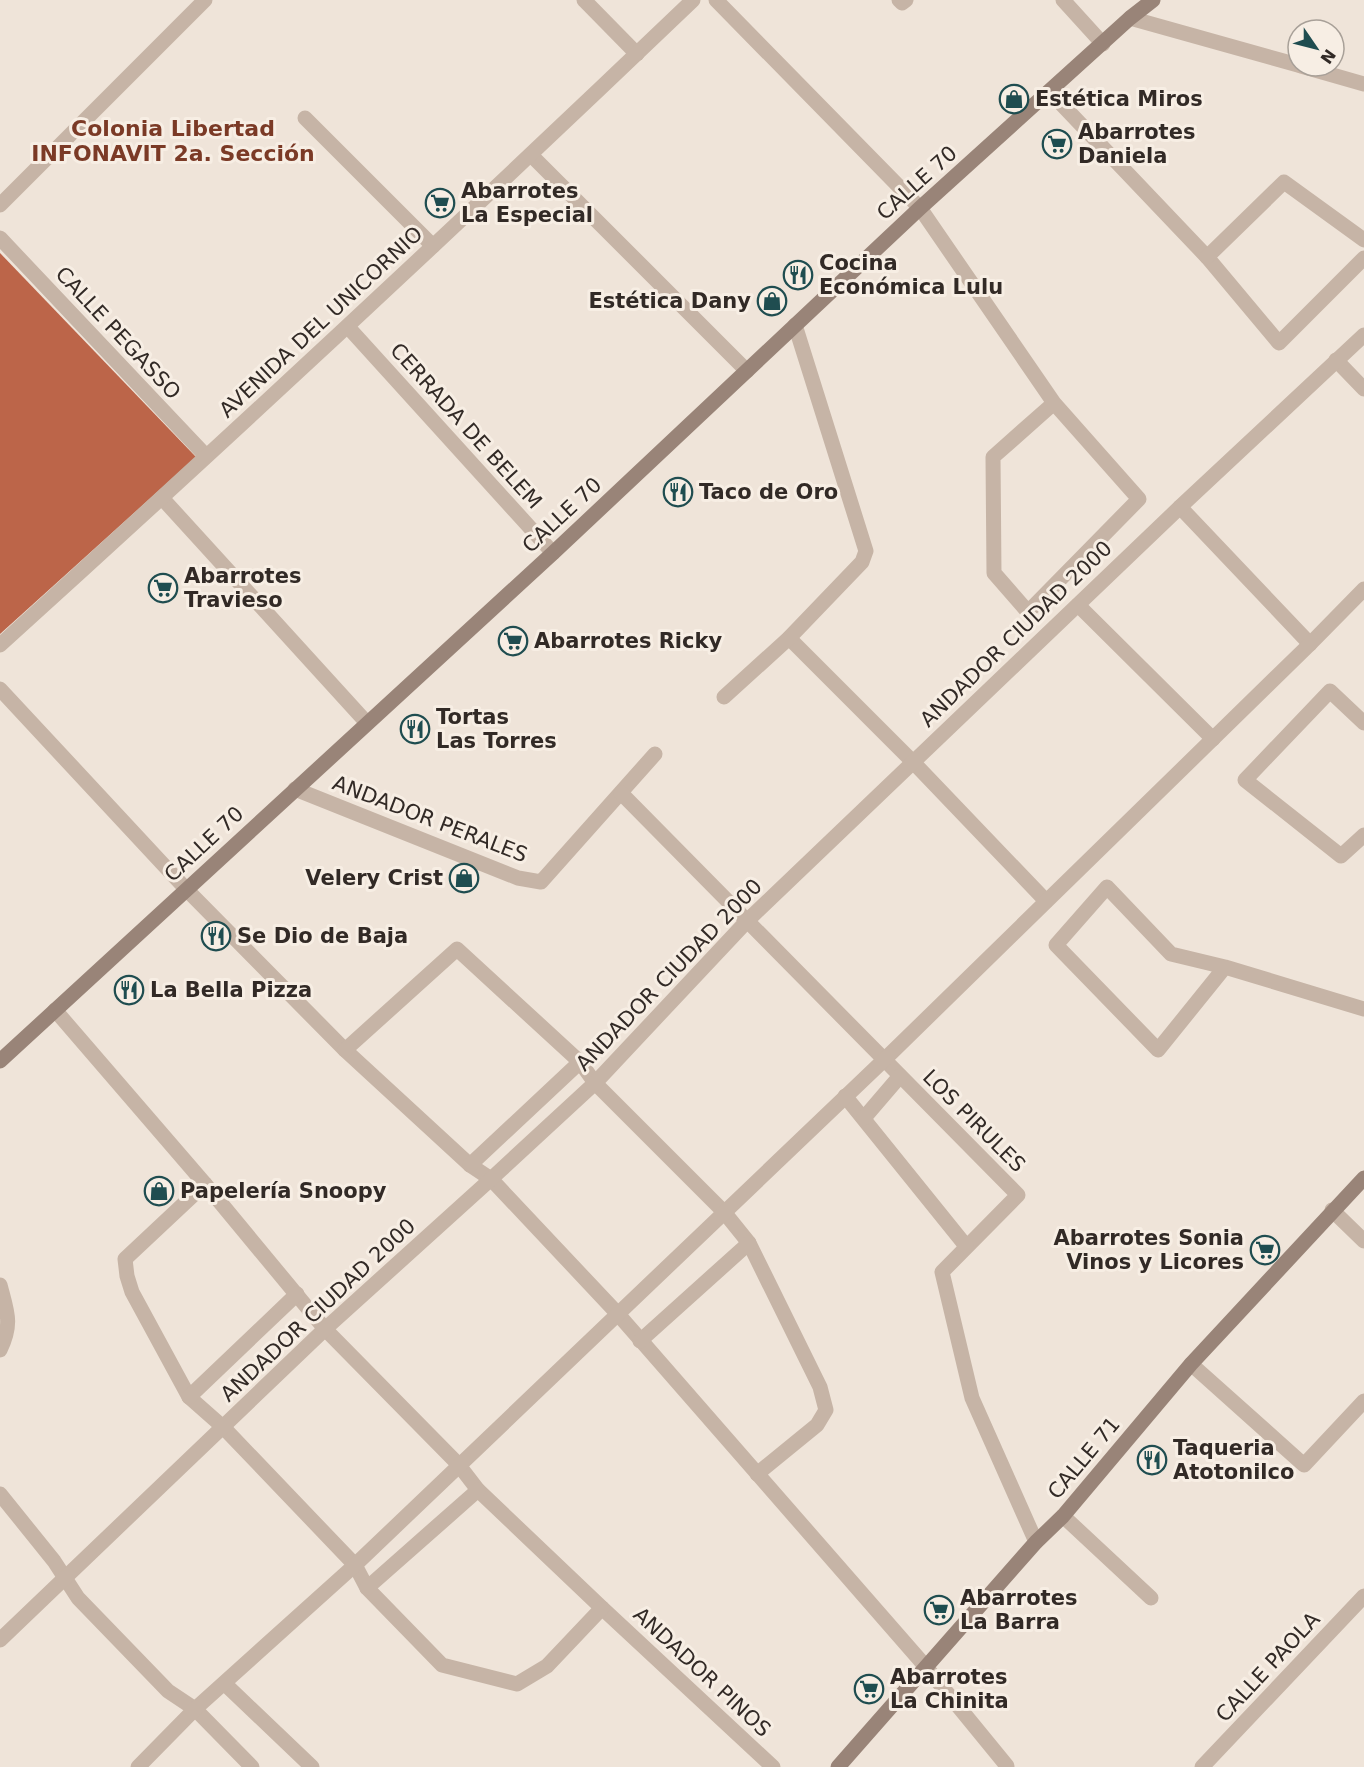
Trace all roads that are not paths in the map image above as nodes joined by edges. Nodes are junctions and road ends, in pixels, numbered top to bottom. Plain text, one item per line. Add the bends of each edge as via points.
1 (584, 0) edge
2 (693, 0) edge
3 (716, 0) edge
4 (1063, 0) edge
5 (1153, 0) edge
6 (201, 1) edge
7 (1130, 18) junction
8 (1103, 44) junction
9 (637, 54) junction
10 (1286, 62) edge
11 (1343, 78) edge
12 (1364, 84) edge
13 (1050, 92) junction
14 (305, 118) dead end
15 (531, 155) junction
16 (0, 205) edge
17 (920, 208) junction
18 (0, 238) edge
19 (1364, 240) edge
20 (433, 246) junction
21 (1207, 257) junction
22 (1364, 258) edge
23 (795, 325) junction
24 (348, 327) junction
25 (1364, 335) edge
26 (1336, 360) junction
27 (747, 371) junction
28 (1364, 388) edge
29 (1054, 403) junction
30 (206, 456) junction
31 (162, 498) junction
32 (1180, 507) junction
33 (553, 553) junction
34 (1364, 588) edge
35 (1078, 604) junction
36 (789, 638) junction
37 (1310, 644) junction
38 (0, 645) edge
39 (0, 689) edge
40 (724, 697) dead end
41 (367, 723) junction
42 (1364, 723) edge
43 (1213, 739) junction
44 (655, 754) dead end
45 (913, 762) junction
46 (294, 789) junction
47 (621, 793) junction
48 (1364, 835) edge
49 (186, 889) junction
50 (1046, 901) junction
51 (748, 920) junction
52 (1225, 967) junction
53 (1364, 1009) edge
54 (56, 1010) junction
55 (345, 1050) junction
56 (1, 1057) edge
57 (885, 1059) junction
58 (580, 1062) junction
59 (900, 1076) junction
60 (595, 1083) junction
61 (845, 1096) junction
62 (864, 1118) junction
63 (470, 1165) junction
64 (1364, 1178) edge
65 (491, 1179) junction
66 (205, 1184) junction
67 (1332, 1210) junction
68 (724, 1212) junction
69 (1364, 1241) edge
70 (749, 1243) junction
71 (966, 1246) junction
72 (0, 1285) edge
73 (297, 1294) junction
74 (617, 1313) junction
75 (325, 1329) junction
76 (640, 1341) junction
77 (0, 1350) edge
78 (1191, 1364) junction
79 (189, 1397) junction
80 (1364, 1401) edge
81 (223, 1427) junction
82 (458, 1464) junction
83 (757, 1474) junction
84 (478, 1490) junction
85 (0, 1494) edge
86 (1063, 1516) junction
87 (1036, 1542) junction
88 (355, 1564) junction
89 (65, 1578) junction
90 (368, 1588) junction
91 (1364, 1596) edge
92 (1151, 1598) dead end
93 (602, 1608) junction
94 (0, 1640) edge
95 (926, 1666) junction
96 (225, 1684) junction
97 (195, 1709) junction
98 (1007, 1766) edge
99 (138, 1767) edge
100 (252, 1767) edge
101 (312, 1767) edge
102 (773, 1767) edge
103 (838, 1767) edge
104 (1202, 1767) edge

1 - 9 street
2 - 9 street, AVENIDA DEL UNICORNIO
3 - 17 street
4 - 8 street
5 - 7 street, CALLE 70
6 - 16 street
7 - 8 street, CALLE 70
7 - 10 street
8 - 13 street, CALLE 70
9 - 15 street, AVENIDA DEL UNICORNIO
11 - 12 street
13 - 17 street, CALLE 70
13 - 21 street
14 - 20 street
15 - 20 street, AVENIDA DEL UNICORNIO
15 - 27 street
17 - 23 street, CALLE 70
17 - 29 street
18 - 30 street, CALLE PEGASSO
19 - 21 street via 1284,182
20 - 24 street, AVENIDA DEL UNICORNIO
21 - 22 street via 1278,343
23 - 27 street, CALLE 70
23 - 36 street via 866,551 862,562
24 - 30 street, AVENIDA DEL UNICORNIO
24 - 33 street, CERRADA DE BELEM
25 - 26 street, ANDADOR CIUDAD 2000
26 - 28 street
26 - 32 street, ANDADOR CIUDAD 2000
27 - 33 street, CALLE 70
29 - 29 street via 1139,498 1028,612 994,573 993,457
30 - 31 street, AVENIDA DEL UNICORNIO
31 - 38 street, AVENIDA DEL UNICORNIO
31 - 41 street
32 - 35 street, ANDADOR CIUDAD 2000
32 - 37 street
33 - 41 street, CALLE 70
34 - 37 street
35 - 43 street
35 - 45 street, ANDADOR CIUDAD 2000
36 - 40 street
36 - 45 street
37 - 43 street
39 - 49 street
41 - 46 street, CALLE 70
42 - 48 street via 1330,691 1245,780 1341,856
43 - 50 street
44 - 47 street, ANDADOR PERALES
45 - 50 street
45 - 51 street, ANDADOR CIUDAD 2000
46 - 47 street, ANDADOR PERALES via 518,878 541,882
46 - 49 street, CALLE 70
47 - 51 street
49 - 54 street, CALLE 70
49 - 55 street
50 - 57 street
51 - 57 street, LOS PIRULES
51 - 60 street, ANDADOR CIUDAD 2000
52 - 52 street via 1171,954 1107,887 1056,945 1158,1050
52 - 53 street
54 - 56 street, CALLE 70
54 - 66 street, ANDADOR PINOS
55 - 58 street via 457,949
55 - 63 street
57 - 59 street, LOS PIRULES
57 - 61 street
58 - 60 street
58 - 63 street
59 - 62 street, LOS PIRULES
59 - 71 street, LOS PIRULES via 1018,1196
60 - 65 street, ANDADOR CIUDAD 2000
60 - 68 street
61 - 62 street
61 - 68 street
62 - 71 street
63 - 65 street
64 - 67 street, CALLE 71
65 - 74 street
65 - 75 street, ANDADOR CIUDAD 2000
66 - 73 street, ANDADOR PINOS
66 - 79 street via 125,1259 132,1292
67 - 69 street
67 - 78 street, CALLE 71
68 - 70 street
68 - 74 street
70 - 76 street
70 - 83 street via 820,1387 826,1410 817,1425
71 - 87 street, LOS PIRULES via 942,1272 972,1398
72 - 77 street via 8,1319
73 - 75 street, ANDADOR PINOS
73 - 79 street
74 - 76 street
74 - 82 street
75 - 81 street, ANDADOR CIUDAD 2000
75 - 82 street, ANDADOR PINOS
76 - 83 street
78 - 80 street via 1304,1465
78 - 86 street, CALLE 71
79 - 81 street, ANDADOR PINOS
81 - 88 street, ANDADOR PINOS
81 - 89 street, ANDADOR CIUDAD 2000
82 - 84 street, ANDADOR PINOS
82 - 88 street
83 - 95 street
84 - 90 street
84 - 93 street, ANDADOR PINOS
85 - 89 street
86 - 87 street, CALLE 71
86 - 92 street
87 - 95 street, CALLE 71
88 - 90 street, ANDADOR PINOS
88 - 96 street
89 - 94 street, ANDADOR CIUDAD 2000
89 - 97 street via 78,1598 168,1691
90 - 93 street, ANDADOR PINOS via 442,1665 518,1684 547,1666
91 - 104 street, CALLE PAOLA
93 - 102 street, ANDADOR PINOS
95 - 98 street
95 - 103 street, CALLE 71
96 - 97 street
96 - 101 street
97 - 99 street
97 - 100 street

